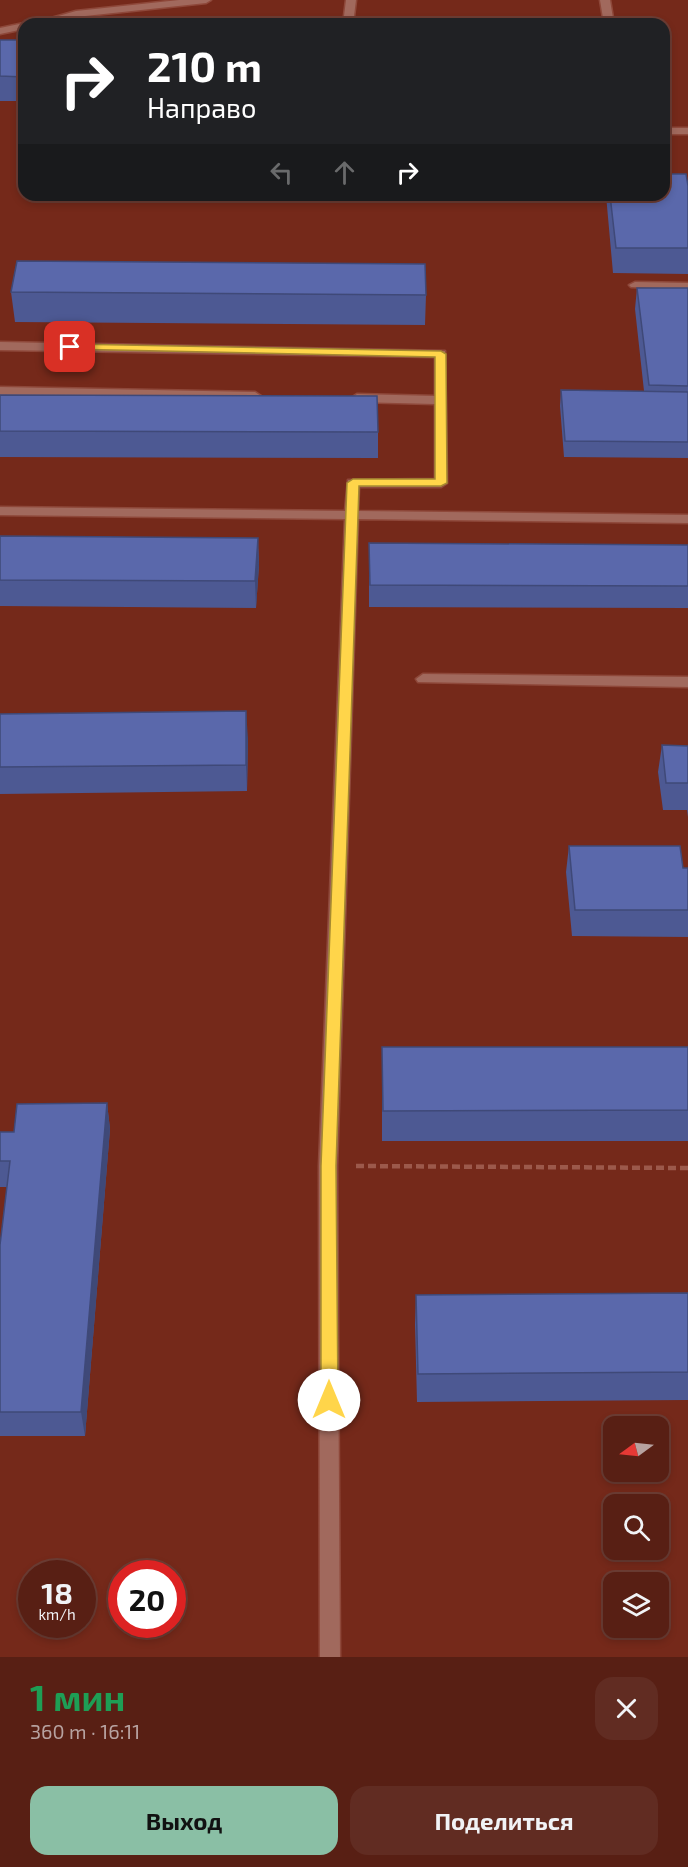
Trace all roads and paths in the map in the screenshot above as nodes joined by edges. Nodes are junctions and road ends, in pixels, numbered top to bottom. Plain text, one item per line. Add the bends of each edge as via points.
1 (206, 0) edge
2 (351, 0) edge
3 (605, 0) edge
4 (60, 18) edge
5 (349, 18) edge
6 (608, 18) edge
7 (18, 27) edge
8 (0, 31) edge
9 (670, 131) edge
10 (688, 131) edge
11 (635, 285) dead end
12 (688, 286) edge
13 (0, 346) edge
14 (0, 391) edge
15 (274, 396) edge
16 (345, 398) edge
17 (441, 400) junction
18 (0, 511) edge
19 (352, 514) junction
20 (688, 519) edge
21 (423, 679) dead end
22 (688, 682) edge
23 (328, 1166) junction
24 (688, 1168) edge
25 (330, 1657) edge

1 - 4 lane
2 - 5 lane
3 - 6 lane
7 - 8 lane
9 - 10 lane
11 - 12 lane
13 - 17 lane via 441,354
14 - 15 lane
16 - 17 lane
17 - 19 lane via 441,483 353,483
18 - 19 lane
19 - 20 lane
19 - 23 lane
21 - 22 lane
23 - 24 path
23 - 25 lane

